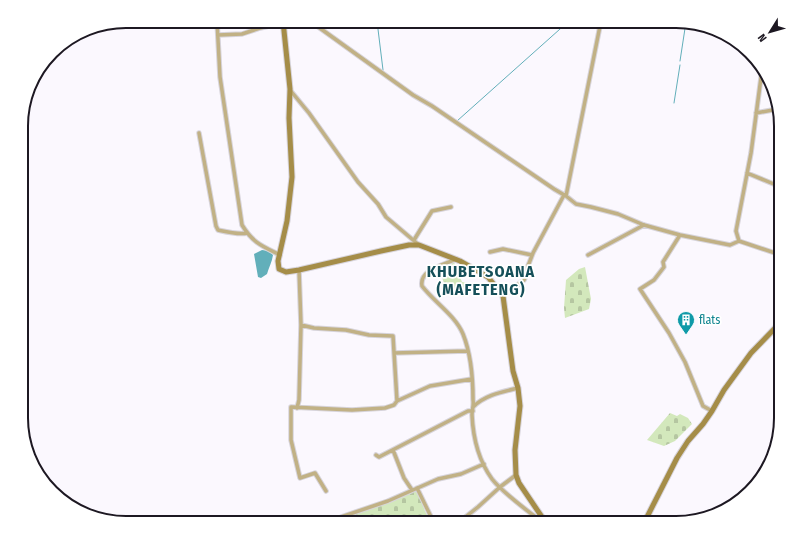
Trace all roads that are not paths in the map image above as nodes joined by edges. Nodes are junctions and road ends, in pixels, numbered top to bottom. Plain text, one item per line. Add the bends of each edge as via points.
1 (218, 28) edge
2 (260, 28) edge
3 (284, 28) edge
4 (319, 28) edge
5 (600, 28) edge
6 (218, 35) junction
7 (761, 77) edge
8 (290, 89) junction
9 (772, 110) edge
10 (756, 113) junction
11 (199, 132) dead end
12 (747, 172) junction
13 (774, 184) edge
14 (565, 196) junction
15 (451, 207) dead end
16 (644, 225) junction
17 (247, 233) junction
18 (680, 235) junction
19 (414, 240) junction
20 (738, 241) junction
21 (419, 245) junction
22 (490, 252) dead end
23 (774, 252) edge
24 (280, 255) junction
25 (532, 255) junction
26 (588, 255) dead end
27 (456, 260) junction
28 (299, 270) junction
29 (503, 296) junction
30 (301, 325) junction
31 (774, 329) edge
32 (467, 351) junction
33 (394, 353) junction
34 (472, 379) junction
35 (518, 388) junction
36 (397, 401) junction
37 (297, 408) junction
38 (473, 409) junction
39 (712, 411) junction
40 (393, 450) junction
41 (376, 455) dead end
42 (484, 464) junction
43 (516, 475) junction
44 (500, 487) junction
45 (418, 488) junction
46 (412, 490) junction
47 (326, 491) dead end
48 (344, 516) edge
49 (431, 516) edge
50 (467, 516) edge
51 (535, 516) edge
52 (537, 516) edge
53 (648, 516) edge

1 - 6 street
2 - 6 street via 242,34
3 - 8 street
4 - 14 street
5 - 14 street
6 - 17 street via 220,77 240,217
7 - 10 street
8 - 19 street via 386,217
8 - 24 street via 292,177
9 - 10 street
10 - 12 street
11 - 17 street via 216,226 218,230
12 - 13 street
12 - 20 street via 736,232
14 - 16 street via 576,204 618,214
14 - 25 street
15 - 19 street via 432,212
16 - 18 street
16 - 26 street
17 - 24 street via 256,243
18 - 20 street via 730,245
18 - 39 street via 663,262 664,268 654,280 640,289 685,362 703,406
19 - 21 street
20 - 23 street
21 - 27 street
21 - 28 street via 409,245
22 - 25 street via 503,249
24 - 28 street via 279,269 286,272
25 - 29 street via 524,280
27 - 29 street via 488,277
27 - 32 street via 426,273 421,283 459,326
28 - 30 street
29 - 35 street via 513,371
30 - 33 street via 393,336
30 - 37 street
31 - 39 street via 734,376
32 - 33 street
32 - 34 street
33 - 36 street
34 - 36 street via 430,386
34 - 38 street
35 - 38 street via 479,401
35 - 43 street via 520,406 515,450
36 - 37 street via 385,408
37 - 47 street via 291,407 291,440 300,478 315,473
38 - 40 street
38 - 42 street via 476,443
39 - 53 street via 677,458
40 - 41 street via 379,457
40 - 46 street via 404,478
42 - 44 street
42 - 45 street
43 - 44 street
43 - 52 street
44 - 50 street
44 - 51 street
45 - 46 street
45 - 49 street
46 - 48 street

